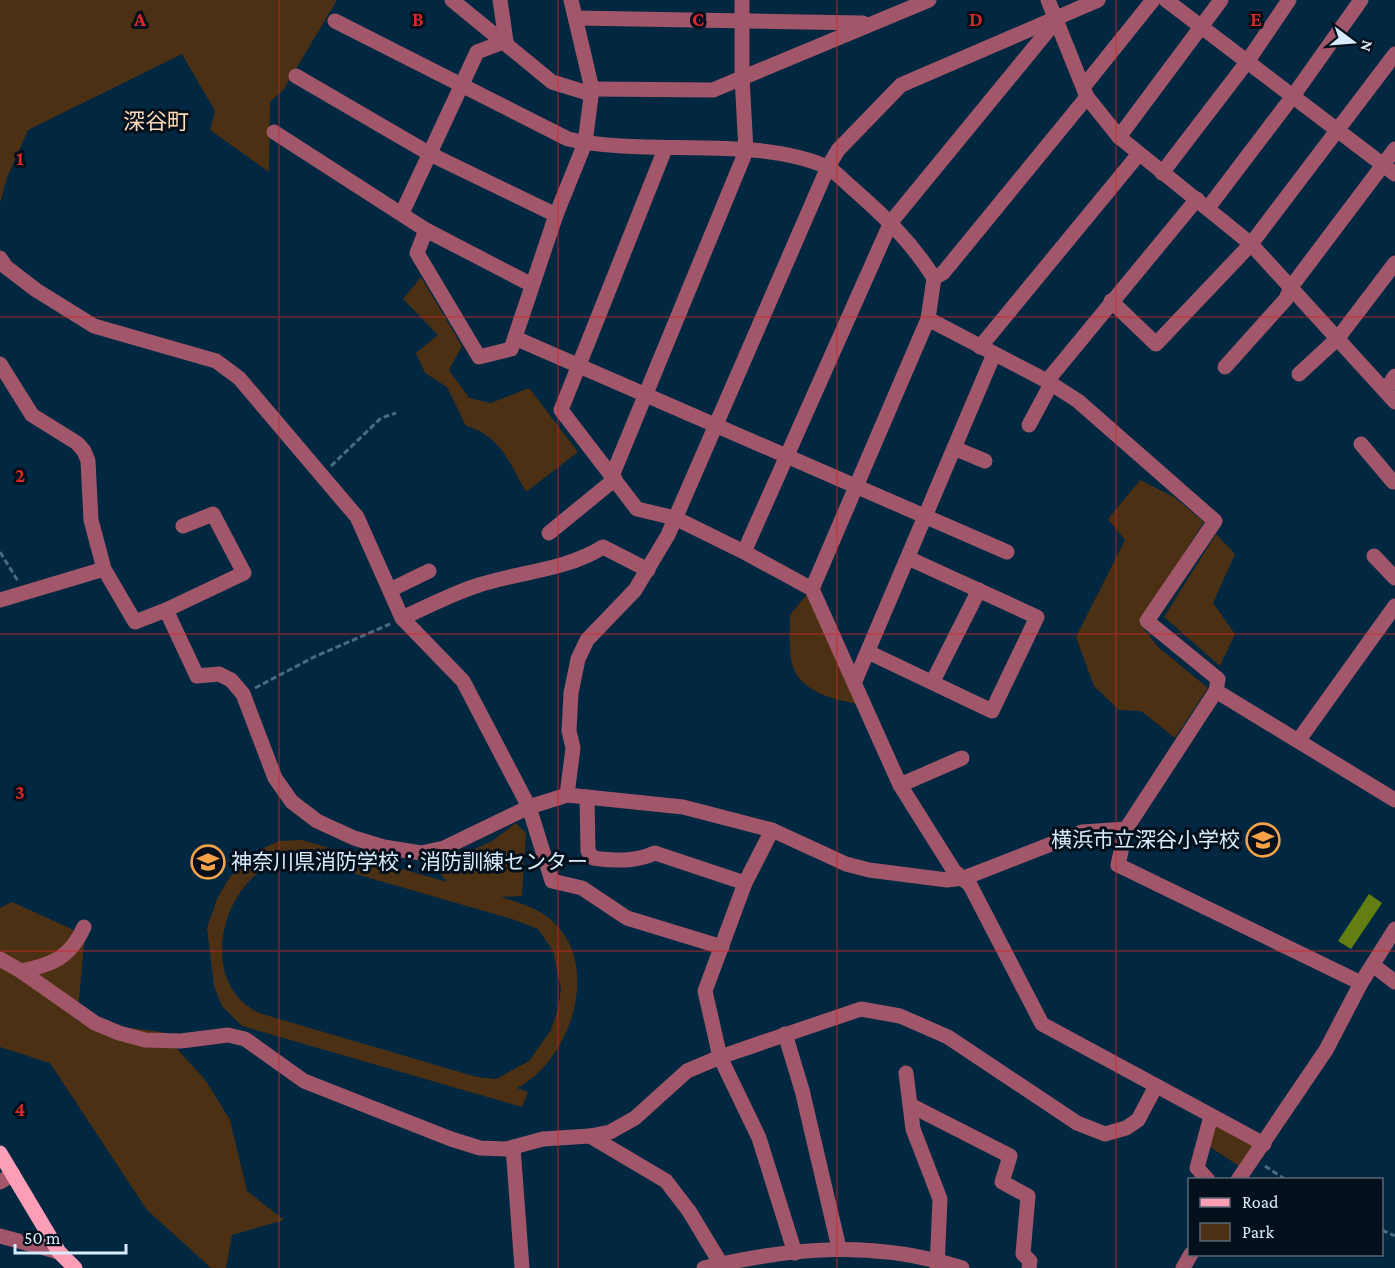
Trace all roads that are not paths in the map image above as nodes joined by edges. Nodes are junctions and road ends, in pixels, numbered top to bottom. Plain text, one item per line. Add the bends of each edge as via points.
1 (452, 0) edge
2 (500, 0) edge
3 (571, 0) edge
4 (742, 0) edge
5 (929, 0) edge
6 (1048, 0) edge
7 (1098, 0) edge
8 (1153, 0) edge
9 (1166, 0) edge
10 (1221, 0) edge
11 (1289, 0) edge
12 (1361, 0) edge
13 (576, 18) junction
14 (742, 19) junction
15 (1057, 20) junction
16 (334, 21) dead end
17 (868, 23) junction
18 (1201, 27) junction
19 (506, 41) junction
20 (1395, 54) edge
21 (1247, 62) junction
22 (296, 76) dead end
23 (742, 77) junction
24 (460, 86) junction
25 (591, 91) junction
26 (1086, 92) junction
27 (1293, 96) junction
28 (1339, 131) junction
29 (274, 132) dead end
30 (1119, 137) junction
31 (585, 143) junction
32 (665, 149) junction
33 (1395, 149) edge
34 (746, 151) junction
35 (430, 153) junction
36 (1138, 155) junction
37 (828, 167) junction
38 (1389, 169) edge
39 (1162, 173) junction
40 (1202, 204) junction
41 (402, 213) junction
42 (556, 215) junction
43 (891, 222) junction
44 (426, 230) junction
45 (1251, 244) junction
46 (1395, 263) edge
47 (2, 265) edge
48 (934, 278) junction
49 (532, 285) junction
50 (1291, 287) junction
51 (1111, 301) junction
52 (928, 319) junction
53 (515, 338) junction
54 (1338, 338) junction
55 (987, 350) junction
56 (0, 364) edge
57 (578, 366) junction
58 (1225, 367) dead end
59 (1299, 374) dead end
60 (1395, 376) edge
61 (1049, 382) junction
62 (646, 395) junction
63 (1390, 396) edge
64 (1029, 425) dead end
65 (716, 426) junction
66 (1361, 444) dead end
67 (954, 448) junction
68 (787, 456) junction
69 (985, 461) dead end
70 (614, 478) junction
71 (1391, 483) edge
72 (857, 487) junction
73 (925, 516) junction
74 (675, 518) junction
75 (183, 526) dead end
76 (549, 533) dead end
77 (744, 552) junction
78 (1007, 552) dead end
79 (1374, 556) dead end
80 (908, 558) junction
81 (104, 568) junction
82 (648, 570) junction
83 (429, 571) dead end
84 (1395, 578) edge
85 (390, 590) junction
86 (812, 590) junction
87 (979, 590) junction
88 (0, 600) edge
89 (1395, 606) edge
90 (166, 610) junction
91 (402, 618) junction
92 (868, 652) junction
93 (855, 681) junction
94 (933, 681) junction
95 (1216, 691) junction
96 (1298, 741) junction
97 (962, 758) dead end
98 (900, 785) junction
99 (567, 795) junction
100 (587, 797) junction
101 (1395, 800) edge
102 (529, 807) junction
103 (1126, 829) junction
104 (772, 830) junction
105 (964, 878) junction
106 (745, 883) junction
107 (84, 927) dead end
108 (1395, 929) edge
109 (722, 947) junction
110 (0, 958) edge
111 (1373, 965) junction
112 (21, 971) junction
113 (1395, 982) edge
114 (1361, 983) junction
115 (785, 1034) junction
116 (720, 1057) junction
117 (906, 1073) dead end
118 (1156, 1086) junction
119 (910, 1105) junction
120 (1211, 1116) junction
121 (590, 1136) junction
122 (1264, 1144) junction
123 (513, 1147) junction
124 (0, 1154) edge
125 (6, 1178) edge
126 (1207, 1178) edge
127 (1239, 1178) edge
128 (0, 1236) edge
129 (839, 1248) junction
130 (59, 1252) junction
131 (795, 1253) junction
132 (721, 1264) junction
133 (938, 1264) edge
134 (75, 1268) edge
135 (522, 1268) edge
136 (704, 1268) edge
137 (962, 1268) edge
138 (1029, 1268) edge

1 - 19 street
2 - 19 street
3 - 13 street
4 - 14 street
5 - 17 street
6 - 15 street
7 - 15 street
8 - 26 street
9 - 18 street
10 - 18 street
11 - 21 street
12 - 27 street
13 - 14 street
13 - 25 street
14 - 17 street
14 - 23 street
15 - 26 street
15 - 37 street via 901,85 838,150
15 - 43 street
16 - 24 street
17 - 23 street
18 - 21 street
18 - 30 street
19 - 24 street via 477,52
19 - 25 street via 552,82
20 - 28 street
21 - 27 street
21 - 39 street
22 - 35 street
23 - 25 street via 713,90
23 - 34 street
24 - 31 street via 568,139
24 - 35 street
25 - 31 street
26 - 30 street
26 - 48 street via 943,273
27 - 28 street
27 - 40 street
28 - 38 street
28 - 45 street
29 - 41 street
30 - 36 street
31 - 32 street
31 - 42 street
32 - 34 street
32 - 57 street
33 - 38 street
34 - 37 street via 790,156
34 - 62 street
35 - 41 street
35 - 42 street
36 - 39 street
36 - 55 street
37 - 43 street
37 - 65 street
38 - 50 street
39 - 40 street
40 - 45 street
40 - 51 street
41 - 44 street
42 - 49 street
43 - 48 street via 917,250
43 - 68 street
44 - 49 street
44 - 53 street via 417,253 479,357 511,349
45 - 50 street
45 - 51 street via 1156,344
46 - 54 street
47 - 85 street via 94,326 216,360 239,378 357,517
48 - 52 street
49 - 53 street
50 - 54 street
50 - 58 street via 1286,299
51 - 61 street
52 - 55 street
52 - 72 street
53 - 57 street
54 - 59 street
54 - 63 street
55 - 61 street
55 - 67 street
56 - 81 street via 32,415 84,451 91,520
57 - 62 street
57 - 70 street via 561,410
60 - 63 street
61 - 64 street
61 - 95 street via 1078,401 1215,521 1147,621 1218,679
62 - 65 street
62 - 70 street
65 - 68 street
65 - 74 street
66 - 71 street
67 - 69 street
67 - 73 street
68 - 72 street
68 - 77 street
70 - 74 street via 637,509
70 - 76 street
72 - 73 street
72 - 86 street
73 - 78 street
73 - 80 street
74 - 77 street
74 - 82 street
75 - 90 street via 213,514 244,573
77 - 86 street
79 - 84 street
80 - 87 street
80 - 92 street
81 - 88 street
81 - 90 street via 135,622
82 - 91 street via 603,547 559,568 478,585
82 - 99 street via 635,590 587,640 578,659 571,693 569,731 573,748
83 - 85 street
85 - 91 street
86 - 93 street
87 - 94 street
87 - 94 street via 1037,618 992,711
89 - 96 street
90 - 102 street via 197,676 219,674 231,680 243,694 275,778 292,802 317,821 354,838 421,853 444,848
91 - 102 street via 463,681
92 - 93 street
92 - 94 street
93 - 98 street
95 - 96 street
95 - 103 street
96 - 101 street
97 - 98 street
98 - 105 street via 954,871
99 - 100 street
99 - 102 street
100 - 104 street via 683,807
100 - 106 street via 588,851 593,858 639,859 655,853
102 - 109 street via 552,881 582,888 627,918
103 - 105 street via 1082,832
103 - 114 street via 1118,865
104 - 105 street via 868,870 947,880
104 - 106 street
105 - 118 street via 1042,1024
106 - 109 street
107 - 112 street via 76,945 62,957 46,966
108 - 111 street
109 - 116 street via 705,991
110 - 112 street
111 - 113 street
111 - 114 street
112 - 123 street via 95,1023 119,1033 145,1040 181,1041 228,1035 246,1040 304,1081 451,1139 480,1148
114 - 122 street via 1326,1050
115 - 116 street
115 - 118 street via 861,1009 900,1017 948,1036 1077,1124 1105,1134 1138,1120
115 - 129 street
116 - 121 street via 687,1071 635,1118 610,1132
116 - 131 street via 759,1138
117 - 119 street
118 - 120 street
119 - 133 street via 913,1129 940,1199
119 - 138 street via 1010,1156 1002,1182 1028,1196 1023,1254 1030,1261
120 - 122 street
120 - 126 street via 1197,1168
121 - 123 street via 543,1139
121 - 132 street via 666,1181
122 - 127 street
123 - 135 street
124 - 125 main road
125 - 130 main road
128 - 130 street
129 - 131 street
129 - 133 street via 884,1250
130 - 134 main road
131 - 132 street
132 - 136 street
133 - 137 street

